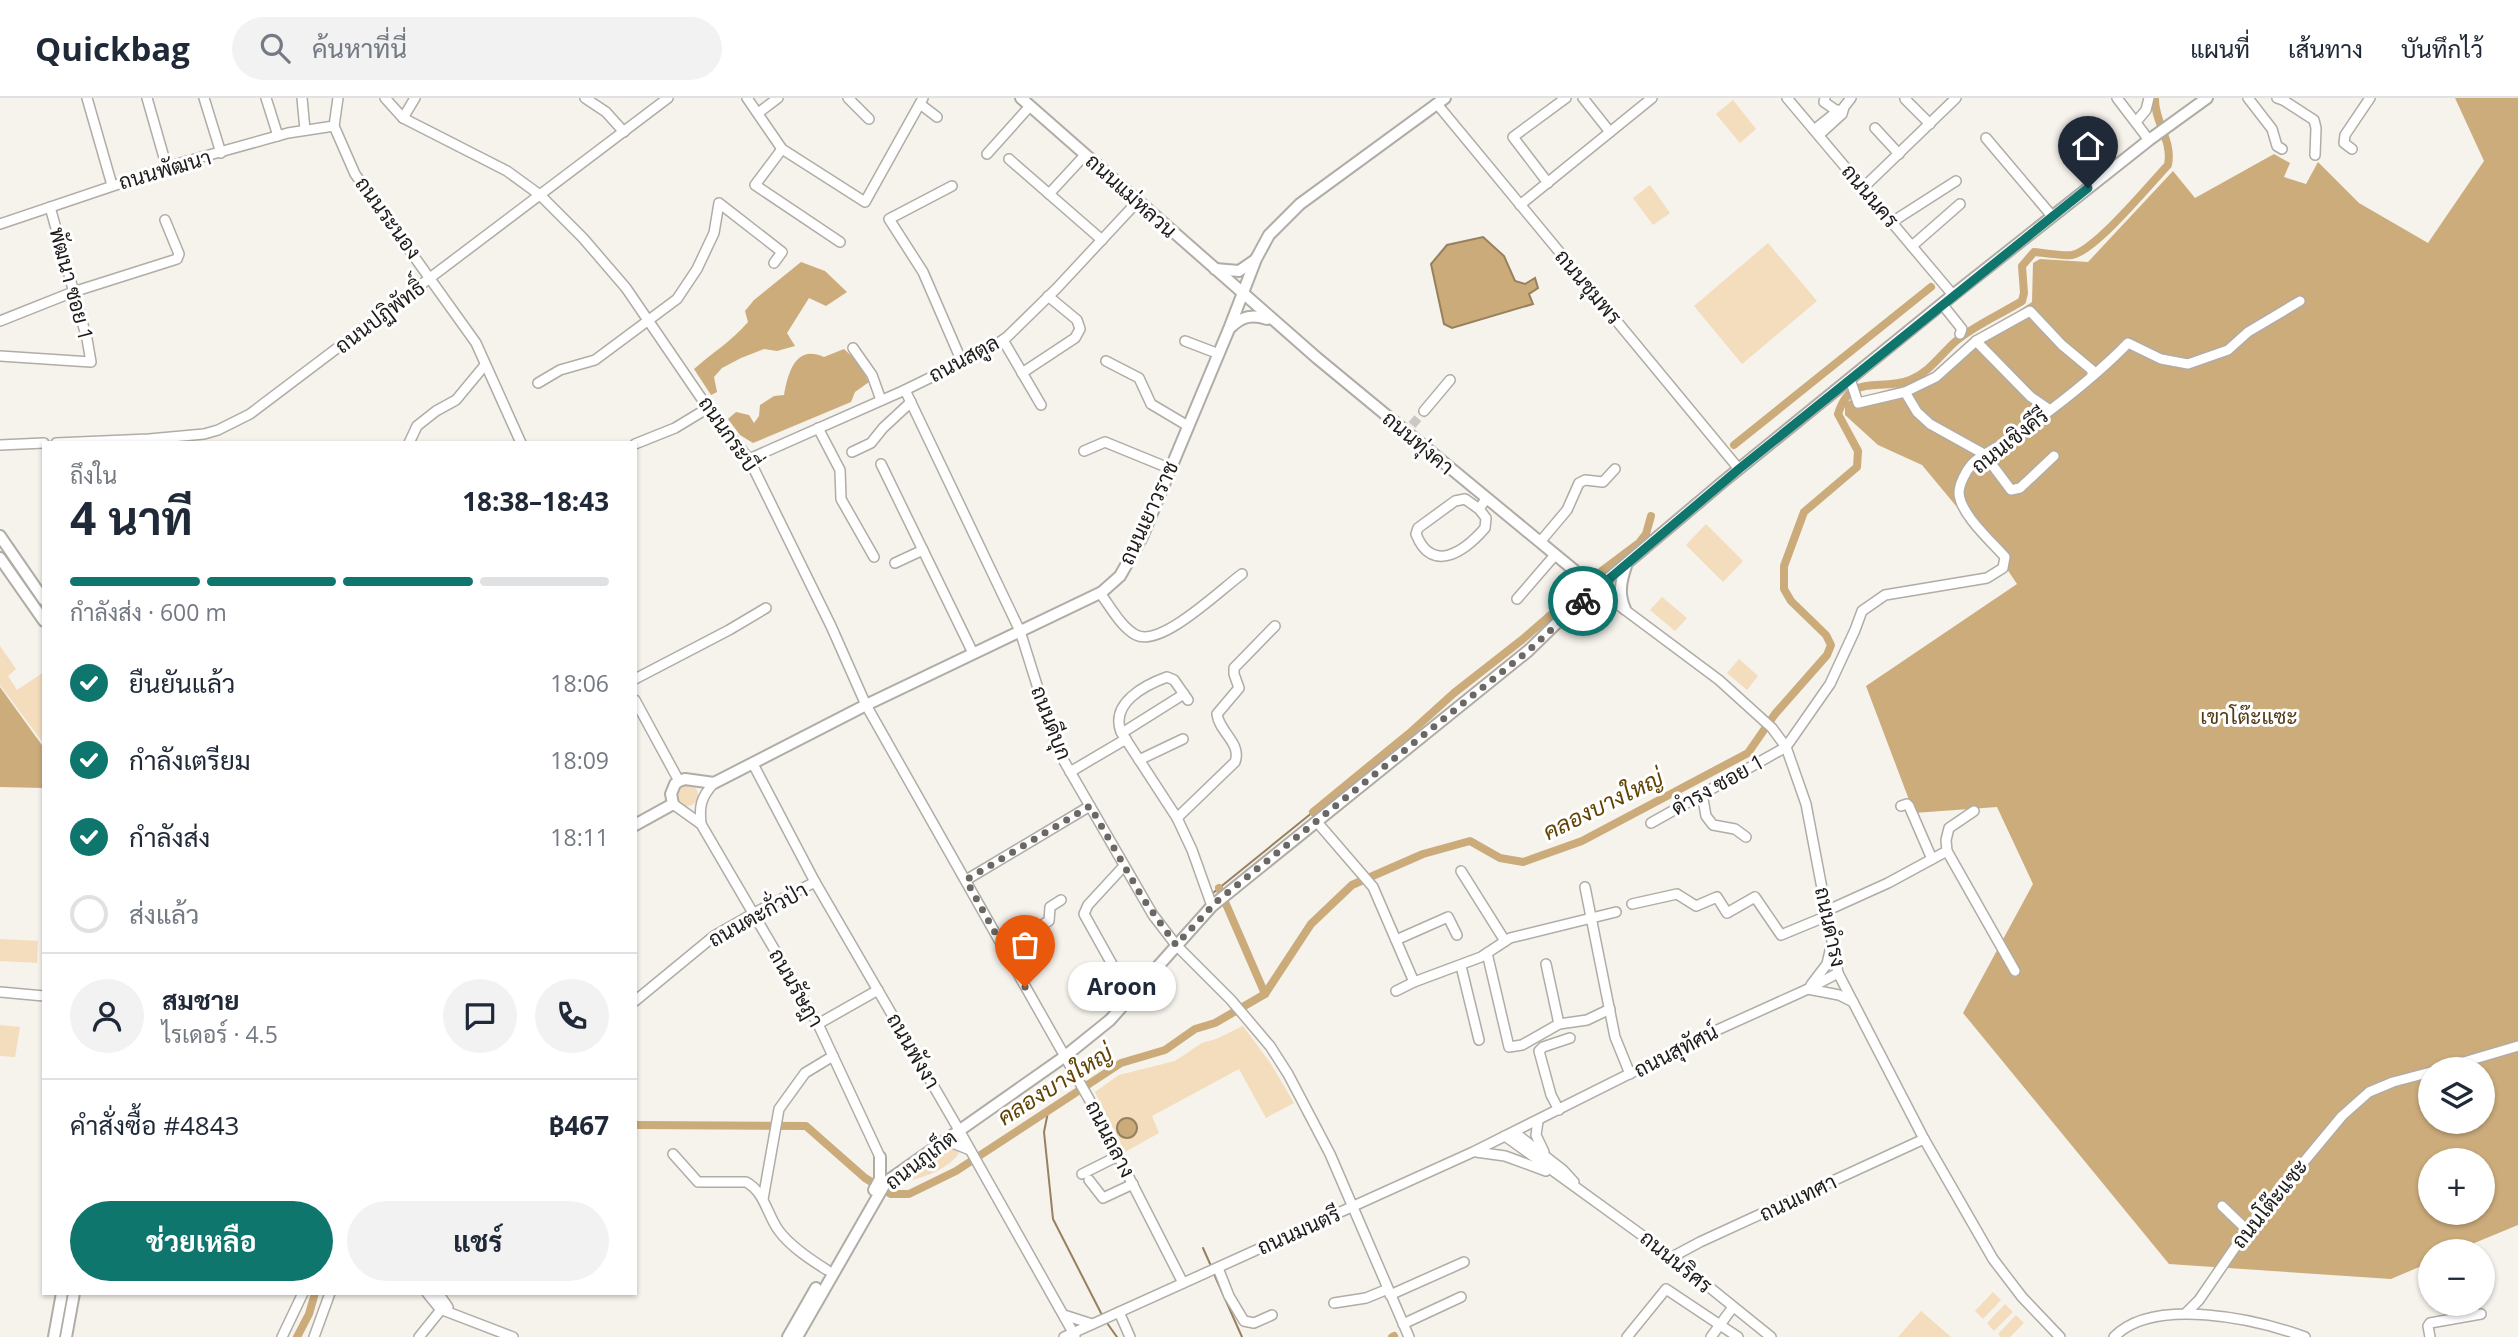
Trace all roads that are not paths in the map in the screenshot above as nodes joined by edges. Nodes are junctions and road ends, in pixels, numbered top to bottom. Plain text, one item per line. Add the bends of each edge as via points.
1 (87, 98) edge
2 (146, 98) edge
3 (204, 98) edge
4 (266, 98) edge
5 (302, 98) edge
6 (338, 98) edge
7 (385, 98) edge
8 (415, 98) edge
9 (585, 98) edge
10 (668, 98) edge
11 (747, 98) edge
12 (778, 98) edge
13 (848, 98) edge
14 (1021, 98) edge
15 (1566, 98) edge
16 (1583, 98) edge
17 (1651, 98) edge
18 (1787, 98) edge
19 (1825, 98) edge
20 (1851, 98) edge
21 (1956, 98) edge
22 (2117, 98) edge
23 (2149, 98) edge
24 (2207, 98) edge
25 (2248, 98) edge
26 (2277, 98) edge
27 (2370, 98) edge
28 (1905, 99) edge
29 (922, 101) edge
30 (1441, 101) edge
31 (1030, 106) junction
32 (1841, 111) junction
33 (758, 113) junction
34 (937, 117) dead end
35 (403, 118) junction
36 (869, 119) dead end
37 (2136, 122) junction
38 (1930, 124) junction
39 (334, 126) junction
40 (1875, 128) dead end
41 (306, 130) junction
42 (624, 131) junction
43 (1610, 132) junction
44 (1817, 133) junction
45 (278, 136) junction
46 (1986, 138) dead end
47 (2149, 140) junction
48 (782, 149) junction
49 (2283, 149) dead end
50 (2352, 149) dead end
51 (221, 153) junction
52 (1899, 153) junction
53 (987, 155) dead end
54 (1085, 155) junction
55 (2315, 155) dead end
56 (1009, 159) dead end
57 (167, 169) junction
58 (1956, 181) dead end
59 (1548, 183) junction
60 (112, 185) junction
61 (952, 186) dead end
62 (1863, 188) junction
63 (1049, 194) junction
64 (540, 195) junction
65 (1138, 201) junction
66 (1961, 204) dead end
67 (1520, 205) junction
68 (50, 207) junction
69 (2052, 216) junction
70 (165, 220) dead end
71 (1892, 222) junction
72 (0, 224) edge
73 (1102, 240) junction
74 (840, 242) dead end
75 (1912, 246) junction
76 (1255, 259) junction
77 (774, 263) dead end
78 (1213, 269) junction
79 (431, 278) junction
80 (73, 292) junction
81 (1241, 294) junction
82 (1953, 295) junction
83 (1048, 296) junction
84 (2300, 301) dead end
85 (1942, 304) junction
86 (650, 320) junction
87 (0, 321) edge
88 (1274, 322) junction
89 (1229, 329) junction
90 (1960, 334) dead end
91 (1003, 340) junction
92 (1185, 341) dead end
93 (1971, 344) junction
94 (853, 348) dead end
95 (1219, 354) junction
96 (0, 356) edge
97 (1106, 360) dead end
98 (962, 362) junction
99 (485, 365) junction
100 (1022, 373) junction
101 (2092, 374) junction
102 (1450, 380) dead end
103 (1851, 380) junction
104 (538, 383) dead end
105 (905, 390) junction
106 (1905, 392) junction
107 (881, 400) junction
108 (911, 402) junction
109 (1041, 405) dead end
110 (708, 408) junction
111 (2050, 410) junction
112 (1424, 411) tunnel mouth
113 (1188, 426) junction
114 (818, 428) junction
115 (102, 441) edge
116 (410, 441) edge
117 (520, 441) edge
118 (42, 443) edge
119 (637, 443) edge
120 (0, 445) edge
121 (1084, 451) dead end
122 (852, 452) dead end
123 (1984, 454) junction
124 (2054, 456) dead end
125 (748, 459) junction
126 (881, 464) dead end
127 (1171, 468) junction
128 (1615, 469) dead end
129 (1739, 469) junction
130 (1486, 499) junction
131 (1479, 509) junction
132 (0, 536) edge
133 (1540, 542) junction
134 (923, 550) junction
135 (1555, 555) junction
136 (874, 557) dead end
137 (0, 558) edge
138 (895, 563) dead end
139 (1626, 566) junction
140 (1242, 574) dead end
141 (1592, 585) junction
142 (1100, 593) junction
143 (42, 594) edge
144 (1517, 599) dead end
145 (766, 608) dead end
146 (1625, 609) junction
147 (42, 618) edge
148 (1275, 626) dead end
149 (1020, 631) junction
150 (973, 653) junction
151 (637, 678) edge
152 (866, 705) junction
153 (637, 707) edge
154 (1124, 736) junction
155 (1183, 739) dead end
156 (1786, 747) junction
157 (1139, 760) junction
158 (753, 764) junction
159 (1070, 772) junction
160 (679, 781) junction
161 (714, 783) junction
162 (1702, 793) junction
163 (673, 804) junction
164 (1090, 806) junction
165 (1901, 806) dead end
166 (1974, 811) dead end
167 (1177, 818) junction
168 (1317, 822) junction
169 (1651, 823) dead end
170 (637, 824) edge
171 (701, 824) junction
172 (1746, 837) dead end
173 (1947, 851) junction
174 (1932, 859) junction
175 (1123, 866) junction
176 (1461, 871) dead end
177 (966, 880) junction
178 (815, 882) junction
179 (1585, 887) dead end
180 (1061, 900) dead end
181 (1214, 904) junction
182 (1632, 904) dead end
183 (1616, 912) dead end
184 (753, 913) junction
185 (1827, 914) junction
186 (1591, 918) junction
187 (1457, 935) dead end
188 (1396, 940) junction
189 (1832, 940) junction
190 (1505, 942) junction
191 (1176, 945) junction
192 (1002, 946) junction
193 (1487, 953) junction
194 (1546, 964) dead end
195 (1461, 966) junction
196 (2015, 971) dead end
197 (1838, 973) junction
198 (1413, 982) junction
199 (1808, 989) junction
200 (878, 990) junction
201 (1396, 991) dead end
202 (0, 992) edge
203 (1134, 995) junction
204 (42, 996) edge
205 (637, 999) edge
206 (1854, 1003) junction
207 (1610, 1009) junction
208 (818, 1024) junction
209 (1559, 1024) junction
210 (1570, 1038) dead end
211 (1479, 1040) dead end
212 (2518, 1046) edge
213 (832, 1056) junction
214 (1065, 1057) junction
215 (2481, 1057) edge
216 (1630, 1074) junction
217 (2418, 1075) edge
218 (1559, 1110) junction
219 (1538, 1121) junction
220 (960, 1130) junction
221 (1510, 1134) junction
222 (1924, 1139) junction
223 (945, 1140) junction
224 (970, 1150) junction
225 (1473, 1152) junction
226 (673, 1154) dead end
227 (1118, 1156) junction
228 (880, 1157) junction
229 (1548, 1158) junction
230 (901, 1170) junction
231 (1560, 1177) junction
232 (883, 1181) junction
233 (1133, 1184) junction
234 (1580, 1188) junction
235 (763, 1199) junction
236 (2222, 1206) dead end
237 (1353, 1207) junction
238 (2247, 1230) junction
239 (1672, 1257) junction
240 (1464, 1262) dead end
241 (1214, 1269) junction
242 (830, 1272) junction
243 (1184, 1283) junction
244 (1389, 1292) junction
245 (62, 1295) edge
246 (74, 1295) edge
247 (302, 1295) edge
248 (329, 1295) edge
249 (429, 1295) edge
250 (439, 1295) edge
251 (1461, 1297) dead end
252 (1334, 1303) dead end
253 (443, 1307) junction
254 (1733, 1307) junction
255 (1119, 1312) junction
256 (2186, 1312) junction
257 (1064, 1315) junction
258 (1272, 1315) dead end
259 (2470, 1316) edge
260 (1100, 1320) junction
261 (1403, 1324) junction
262 (1721, 1325) junction
263 (794, 1334) edge
264 (1629, 1334) edge
265 (1074, 1335) edge
266 (54, 1337) edge
267 (66, 1337) edge
268 (282, 1337) edge
269 (314, 1337) edge
270 (419, 1337) edge
271 (513, 1337) edge
272 (1064, 1337) edge
273 (1130, 1337) edge
274 (1409, 1337) edge
275 (1640, 1337) edge
276 (1711, 1337) edge
277 (1738, 1337) edge
278 (1771, 1337) edge
279 (2060, 1337) edge
280 (2115, 1337) edge
281 (2305, 1337) edge
282 (2430, 1337) edge

1 - 60 street
2 - 57 street
3 - 51 street
4 - 45 street
5 - 41 street
6 - 39 street
7 - 35 street
8 - 35 street
9 - 42 street
10 - 42 street, ถนนปฏิพัทธิ์
11 - 33 street
12 - 33 street
13 - 36 street
14 - 31 main road, ถนนแม่หลวน
15 - 59 street via 1513,137
16 - 43 street
17 - 43 street
18 - 44 street, ถนนนคร
19 - 32 street via 1824,102
20 - 32 street
21 - 38 street
22 - 37 street
23 - 37 street
24 - 47 main road, ถนนภูเก็ต
25 - 49 street
26 - 55 street via 2314,120
27 - 50 street via 2346,135 2344,143
28 - 38 street
29 - 34 street
29 - 48 street via 865,202
30 - 67 street, ถนนชุมพร
30 - 76 main road, ถนนเยาวราช via 1300,204 1269,235
31 - 53 street
31 - 54 main road, ถนนแม่หลวน
32 - 44 street
33 - 48 street
35 - 64 street, ถนนกระบี่ via 507,171
37 - 47 street
38 - 52 street
39 - 41 street, ถนนพัฒนา
39 - 79 street, ถนนระนอง via 355,174
40 - 52 street
41 - 45 street, ถนนพัฒนา
42 - 64 street, ถนนปฏิพัทธิ์
43 - 59 street
44 - 62 street, ถนนนคร
45 - 51 street, ถนนพัฒนา
46 - 69 street
47 - 69 main road, ถนนภูเก็ต
48 - 74 street via 755,186
51 - 57 street, ถนนพัฒนา
52 - 62 street
54 - 63 street
54 - 65 main road, ถนนแม่หลวน
56 - 63 street
57 - 60 street, ถนนพัฒนา
58 - 71 street
59 - 67 street
60 - 68 street, ถนนพัฒนา
61 - 98 street via 889,219 923,272
62 - 71 street, ถนนนคร
63 - 73 street
64 - 79 street, ถนนปฏิพัทธิ์
64 - 86 street, ถนนกระบี่ via 607,263
65 - 73 street, ถนนสตูล
65 - 78 main road, ถนนแม่หลวน
66 - 75 street
67 - 129 street, ถนนชุมพร
68 - 72 street, ถนนพัฒนา
68 - 80 street, พัฒนา ซอย 1
69 - 82 main road, ถนนภูเก็ต
70 - 80 street via 177,259
71 - 75 street, ถนนนคร
73 - 83 street, ถนนสตูล
75 - 82 street, ถนนนคร
76 - 78 main road via 1240,271
76 - 81 main road, ถนนเยาวราช
77 - 86 street via 782,252 719,203 714,233 697,269 677,299
78 - 81 main road, ถนนแม่หลวน
79 - 99 street, ถนนระนอง via 476,343
79 - 115 street, ถนนปฏิพัทธิ์ via 256,410 218,430
80 - 87 street
80 - 96 street, พัฒนา ซอย 1 via 91,362
81 - 88 main road, ถนนทุ่งคา
81 - 89 main road, ถนนเยาวราช
82 - 85 main road, ถนนภูเก็ต
83 - 91 street, ถนนสตูล
83 - 100 street via 1077,320 1080,329 1075,338
84 - 101 street, ถนนเชิงคีรี via 2248,332 2228,350 2188,364 2161,359 2128,343
85 - 90 street via 1962,329
85 - 103 main road, ถนนภูเก็ต
86 - 104 street via 595,360 559,370
86 - 110 street, ถนนกระบี่
88 - 89 main road via 1245,317
88 - 130 main road, ถนนทุ่งคา via 1409,429
89 - 95 main road, ถนนเยาวราช
91 - 98 street, ถนนสตูล
91 - 100 street
92 - 95 street
93 - 101 street via 2030,311
93 - 106 street via 1936,377
93 - 111 street
94 - 107 street via 872,375
95 - 113 main road, ถนนเยาวราช
97 - 113 street via 1139,378 1151,404
98 - 105 street, ถนนสตูล
99 - 116 street via 456,400 417,426
99 - 117 street, ถนนระนอง
100 - 109 street
101 - 111 street, ถนนเชิงคีรี
102 - 112 street
103 - 106 street via 1858,403
103 - 129 main road, ถนนภูเก็ต
105 - 107 street, ถนนสตูล
105 - 108 street, ถนนดีบุก
106 - 123 street via 1930,424
107 - 114 street, ถนนสตูล
108 - 122 street via 871,443
108 - 149 street, ถนนดีบุก
110 - 119 street
110 - 125 street, ถนนกระบี่
111 - 123 street, ถนนเชิงคีรี
113 - 127 main road, ถนนเยาวราช
114 - 125 street, ถนนสตูล
114 - 136 street via 841,471 841,499
118 - 120 street
121 - 127 street via 1105,442
123 - 124 street via 2014,491
123 - 156 street, ถนนเชิงคีรี via 1970,466 1959,494 1968,515 2005,557 2003,568 1987,578 1885,595 1861,611 1830,684
125 - 152 street, ถนนกระบี่
126 - 134 street
127 - 142 main road, ถนนเยาวราช via 1132,558
128 - 133 street via 1603,482 1579,483 1567,510
129 - 139 main road, ถนนภูเก็ต
130 - 131 street
130 - 133 main road, ถนนทุ่งคา
131 - 131 street via 1486,518 1485,528 1452,553 1438,558 1418,540 1418,527 1458,499
132 - 143 main road
133 - 135 main road, ถนนทุ่งคา
134 - 138 street
134 - 150 street
135 - 141 main road, ถนนทุ่งคา
135 - 144 street
137 - 147 main road
139 - 141 main road, ถนนภูเก็ต
139 - 146 main road via 1621,594
140 - 142 street via 1181,623 1146,638 1128,630
141 - 146 street, ถนนดำรง
141 - 168 main road, ถนนภูเก็ต via 1528,651
142 - 149 main road, ถนนเยาวราช
145 - 151 street
146 - 156 street, ถนนดำรง via 1719,680 1772,728
148 - 167 street via 1234,668 1240,687 1217,714 1237,749 1235,762
149 - 150 main road, ถนนเยาวราช
149 - 159 street, ถนนดีบุก via 1051,734
150 - 152 main road, ถนนเยาวราช
152 - 158 main road, ถนนเยาวราช
152 - 177 street, ถนนถลาง
153 - 160 street
154 - 154 street via 1118,722 1124,704 1144,688 1171,677 1186,697
154 - 157 street
154 - 159 street
155 - 157 street
156 - 162 street, ดำรง ซอย 1
156 - 185 street, ถนนดำรง via 1805,804
157 - 167 street
158 - 161 main road, ถนนเยาวราช
158 - 178 street, ถนนพังงา
159 - 164 street, ถนนดีบุก
160 - 161 main road
160 - 163 main road via 671,794
161 - 171 street via 699,806
162 - 169 street, ดำรง ซอย 1
162 - 172 street via 1706,816 1713,825 1735,829
163 - 170 main road
163 - 171 street
164 - 175 street, ถนนดีบุก
164 - 177 street
165 - 174 street via 1909,806
166 - 173 street via 1949,828
167 - 181 street
168 - 181 main road, ถนนภูเก็ต
168 - 188 street via 1373,887
171 - 184 street, ถนนรัษฎา
173 - 174 street
173 - 196 street
174 - 185 street
175 - 191 street, ถนนดีบุก
175 - 203 street via 1084,914
176 - 190 street
177 - 192 street, ถนนถลาง
178 - 184 street, ถนนตะกั่วป่า
178 - 200 street, ถนนพังงา
179 - 186 street
180 - 192 street via 1050,907 1049,920
181 - 191 main road, ถนนภูเก็ต
182 - 185 street via 1677,894 1696,906 1717,897 1727,913 1755,897 1781,935
183 - 186 street
184 - 205 street, ถนนตะกั่วป่า via 713,936
184 - 208 street, ถนนรัษฎา
185 - 189 street, ถนนดำรง
186 - 190 street
186 - 207 street
187 - 188 street via 1448,917
188 - 198 street
189 - 197 street, ถนนดำรง
189 - 199 street via 1827,964
190 - 193 street
191 - 203 main road, ถนนภูเก็ต
191 - 237 street, ถนนดีบุก via 1270,1046 1305,1104
192 - 214 street, ถนนถลาง
193 - 195 street
193 - 209 street via 1509,1047 1522,1045
194 - 209 street
195 - 198 street
195 - 211 street
197 - 199 street, ถนนสุทัศน์
197 - 206 street, ถนนดำรง
198 - 201 street
199 - 206 street
199 - 216 street, ถนนสุทัศน์
200 - 208 street
200 - 220 street, ถนนพังงา
202 - 204 street
203 - 214 main road, ถนนภูเก็ต
206 - 222 street, ถนนดำรง
207 - 209 street via 1587,1020
207 - 216 street
208 - 213 street, ถนนรัษฎา
210 - 218 street via 1539,1051
212 - 215 street
213 - 228 street, ถนนรัษฎา
213 - 235 street via 800,1078 783,1101
214 - 220 main road, ถนนภูเก็ต
214 - 227 street, ถนนถลาง
216 - 218 street, ถนนสุทัศน์
217 - 238 street, ถนนโต๊ะแซะ via 2369,1092 2342,1116
218 - 219 street, ถนนสุทัศน์
219 - 221 street, ถนนสุทัศน์
219 - 229 street via 1536,1135
220 - 223 main road, ถนนภูเก็ต
220 - 224 street, ถนนพังงา
221 - 225 street, ถนนมนตรี
221 - 229 street, ถนนนริศร
221 - 231 street, ถนนนริศร
222 - 239 street, ถนนเทศา
222 - 279 street, ถนนดำรง via 1993,1259
223 - 224 street
223 - 230 main road, ถนนภูเก็ต
224 - 257 street, ถนนพังงา
225 - 231 street via 1525,1161
225 - 237 street, ถนนมนตรี
226 - 235 street via 695,1181 746,1182
227 - 233 street, ถนนถลาง
227 - 233 street via 1085,1177 1103,1198
228 - 230 main road
228 - 232 main road, ถนนรัษฎา
229 - 234 street, ถนนนริศร
230 - 232 main road, ถนนภูเก็ต
231 - 234 street, ถนนนริศร
232 - 242 main road, ถนนภูเก็ต
233 - 243 street, ถนนถลาง
234 - 239 street, ถนนนริศร
235 - 242 street via 782,1234
236 - 238 street
237 - 241 street, ถนนมนตรี
237 - 244 street, ถนนดีบุก
238 - 256 street, ถนนโต๊ะแซะ
239 - 254 street, ถนนนริศร
240 - 244 street
241 - 243 street, ถนนมนตรี
241 - 258 street via 1244,1321
242 - 263 main road, ถนนภูเก็ต
243 - 255 street, ถนนมนตรี
244 - 252 street
244 - 261 street, ถนนดีบุก
245 - 266 main road
246 - 267 main road
247 - 268 street
248 - 269 street
249 - 253 street
250 - 253 street
251 - 261 street
253 - 270 street
253 - 271 street
254 - 262 street
254 - 278 street, ถนนนริศร
255 - 260 street, ถนนมนตรี
255 - 273 street
256 - 280 street via 2136,1321
256 - 281 street via 2277,1327
257 - 260 street
257 - 265 street, ถนนพังงา
259 - 282 street via 2430,1323
260 - 265 street, ถนนมนตรี
261 - 274 street, ถนนดีบุก
262 - 264 street via 1666,1289
262 - 276 street
262 - 277 street
264 - 275 street
265 - 272 street, ถนนมนตรี

